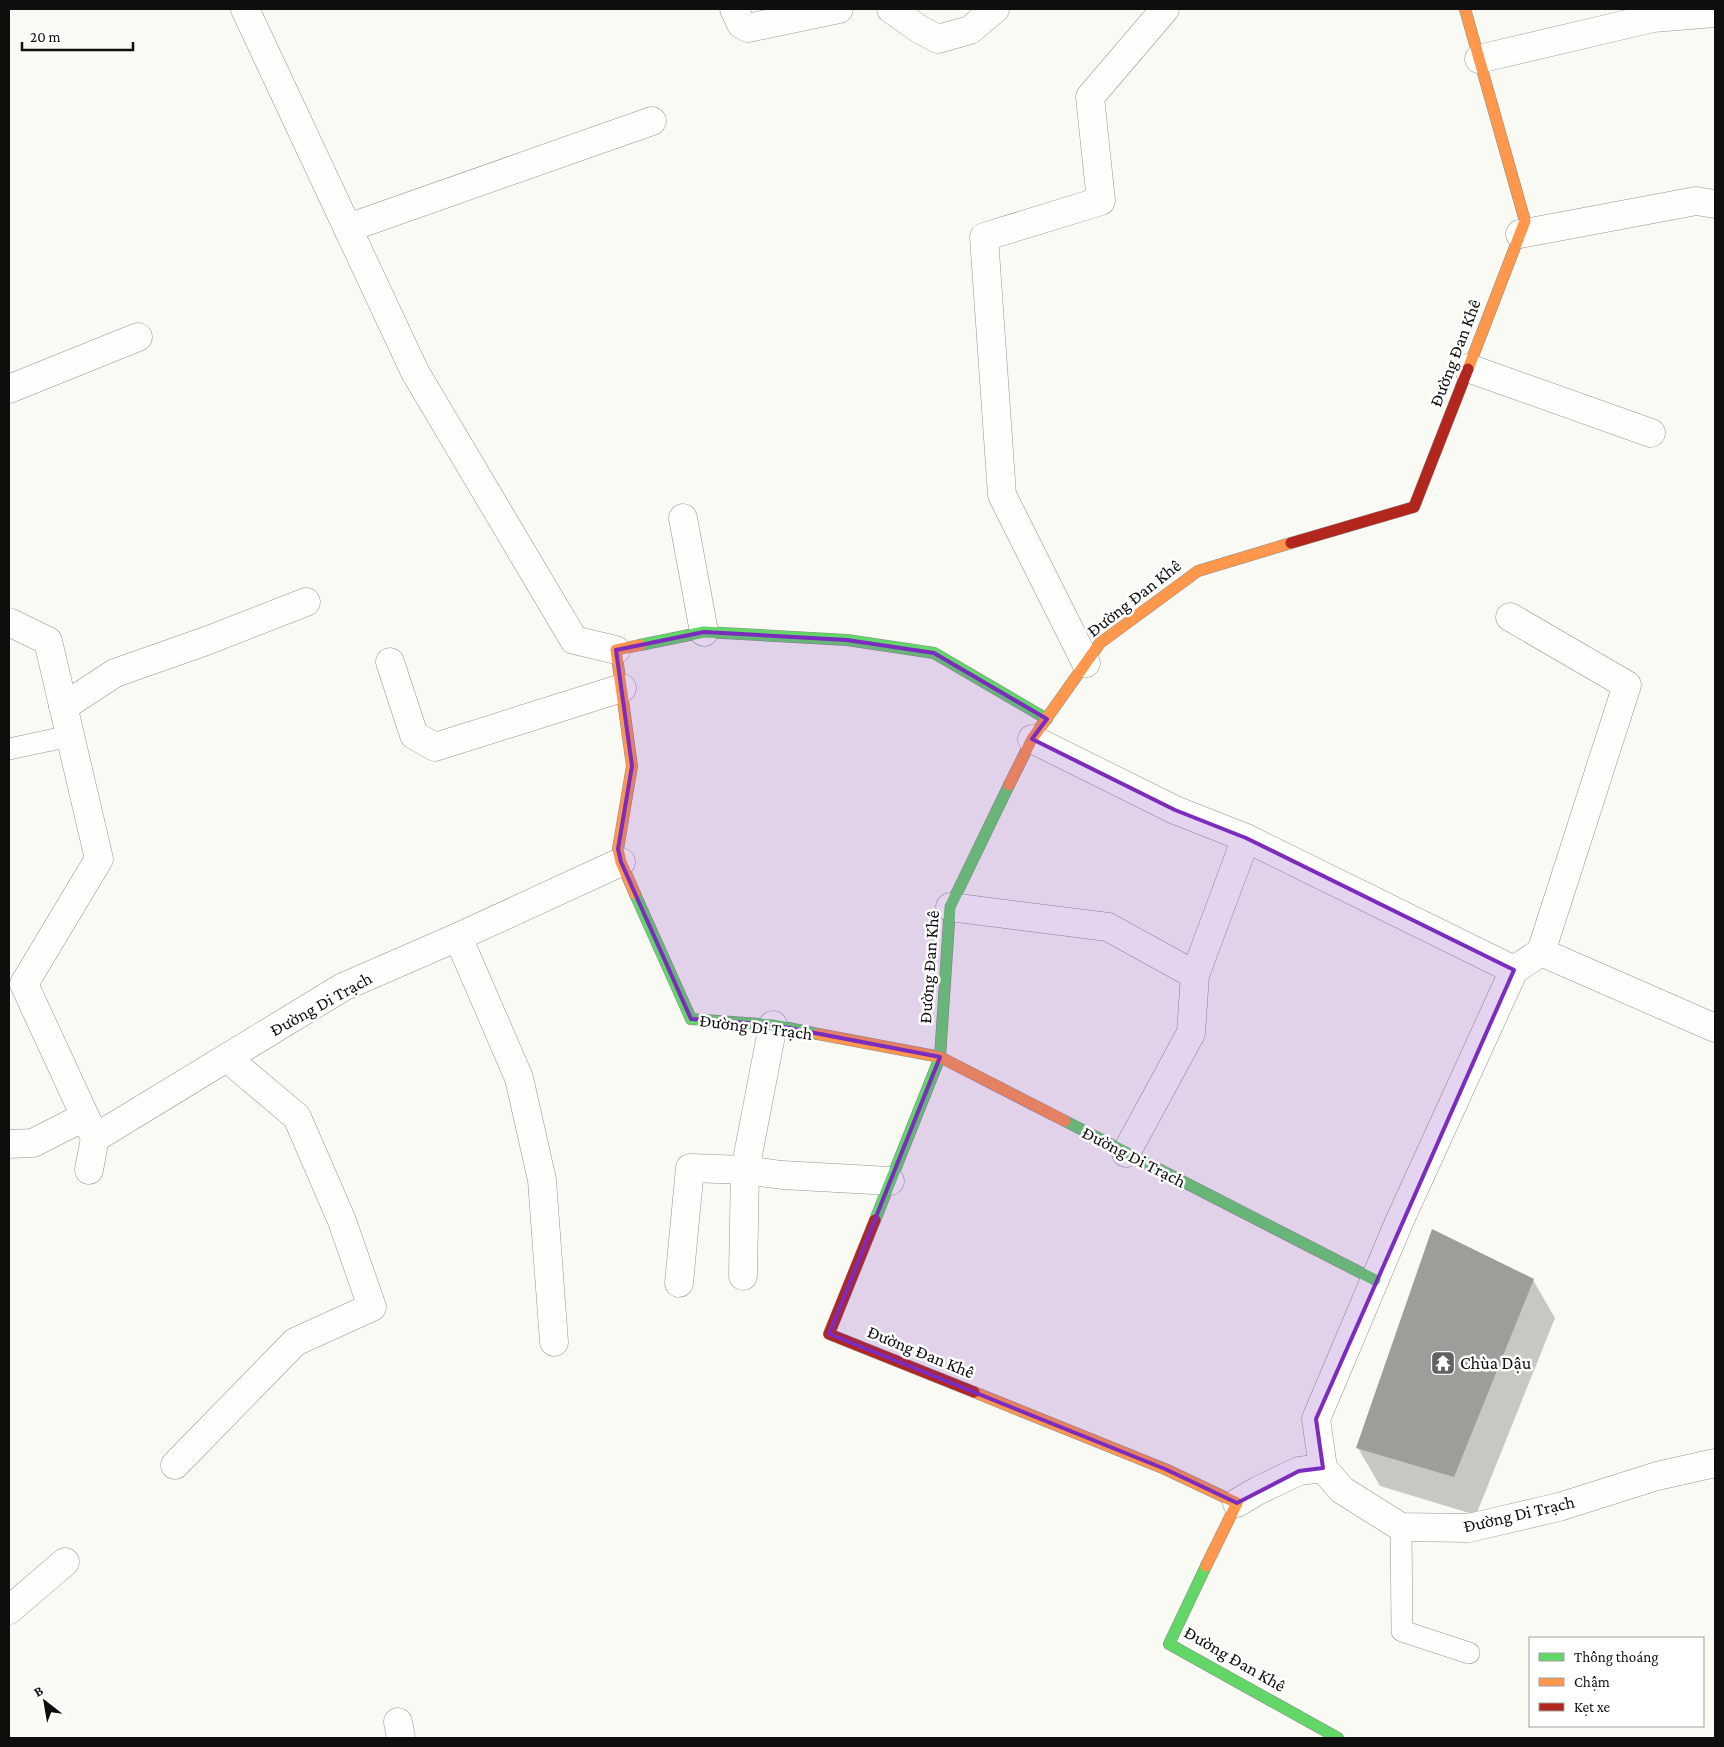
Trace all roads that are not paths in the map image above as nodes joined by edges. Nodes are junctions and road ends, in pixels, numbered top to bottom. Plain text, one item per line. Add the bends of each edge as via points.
1 (245, 9) edge
2 (734, 9) edge
3 (839, 9) edge
4 (891, 9) edge
5 (995, 9) edge
6 (1165, 9) edge
7 (1464, 9) edge
8 (1715, 13) edge
9 (1479, 59) junction
10 (652, 121) dead end
11 (1715, 204) edge
12 (348, 228) junction
13 (1520, 234) junction
14 (138, 337) dead end
15 (1468, 368) junction
16 (9, 389) edge
17 (1651, 433) dead end
18 (683, 518) dead end
19 (306, 602) dead end
20 (1510, 617) dead end
21 (9, 622) edge
22 (704, 632) junction
23 (616, 650) junction
24 (390, 662) dead end
25 (1086, 663) junction
26 (622, 688) junction
27 (63, 706) junction
28 (1039, 729) junction
29 (70, 736) junction
30 (9, 749) edge
31 (1246, 838) junction
32 (621, 862) junction
33 (950, 907) junction
34 (458, 937) junction
35 (1541, 952) junction
36 (1514, 970) junction
37 (1195, 975) junction
38 (773, 1025) junction
39 (1715, 1028) edge
40 (940, 1057) junction
41 (227, 1058) junction
42 (89, 1128) junction
43 (9, 1144) edge
44 (1126, 1153) junction
45 (88, 1170) dead end
46 (745, 1170) junction
47 (890, 1181) junction
48 (743, 1276) dead end
49 (1375, 1280) junction
50 (679, 1283) dead end
51 (554, 1342) dead end
52 (1715, 1463) edge
53 (175, 1464) dead end
54 (1323, 1468) junction
55 (1237, 1503) junction
56 (1401, 1526) junction
57 (65, 1562) dead end
58 (9, 1610) edge
59 (1469, 1653) dead end
60 (1338, 1738) edge

1 - 12 street
2 - 3 street via 741,24 748,28
4 - 5 street via 938,39 970,30
6 - 25 street via 1090,97 1101,200 984,237 1002,495
7 - 9 street, Đường Đan Khê
8 - 9 street via 1653,18
9 - 13 street, Đường Đan Khê via 1525,221
10 - 12 street
11 - 13 street via 1696,201
12 - 23 street via 415,372 574,640
13 - 15 street, Đường Đan Khê
14 - 16 street
15 - 17 street
15 - 25 street, Đường Đan Khê via 1414,507 1198,571 1100,643
18 - 22 street
19 - 27 street via 115,673
20 - 35 street via 1627,685
21 - 27 street via 48,641
22 - 23 street
22 - 28 street via 847,640 934,653
23 - 26 street
24 - 26 street via 414,735 434,747
25 - 28 street, Đường Đan Khê
26 - 32 street via 632,766 618,849
27 - 29 street
28 - 31 street via 1175,810
28 - 33 street, Đường Đan Khê
29 - 30 lane
29 - 42 street via 99,859 24,984
31 - 36 street
31 - 37 street
32 - 34 street, Đường Di Trạch
32 - 38 street, Đường Di Trạch via 691,1019
33 - 37 street via 1108,927
33 - 40 street, Đường Đan Khê
34 - 41 street, Đường Di Trạch via 343,987
34 - 51 street via 519,1078 542,1180
35 - 36 street
35 - 39 street
36 - 49 street
37 - 44 street via 1191,1032
38 - 40 street, Đường Di Trạch
38 - 46 street
40 - 44 street, Đường Di Trạch
40 - 47 street, Đường Đan Khê
41 - 42 street, Đường Di Trạch
41 - 53 street via 297,1116 342,1221 372,1307 295,1342
42 - 43 street, Đường Di Trạch via 33,1143
42 - 45 street
44 - 49 street, Đường Di Trạch
46 - 47 street
46 - 48 street
46 - 50 street via 690,1168
47 - 55 street, Đường Đan Khê via 829,1334 1164,1469
49 - 54 street via 1316,1419
52 - 56 street, Đường Di Trạch via 1656,1476 1559,1507 1469,1528
54 - 55 street via 1299,1471
54 - 56 street, Đường Di Trạch via 1342,1490
55 - 60 street, Đường Đan Khê via 1169,1644
56 - 59 lane via 1402,1631
57 - 58 street

